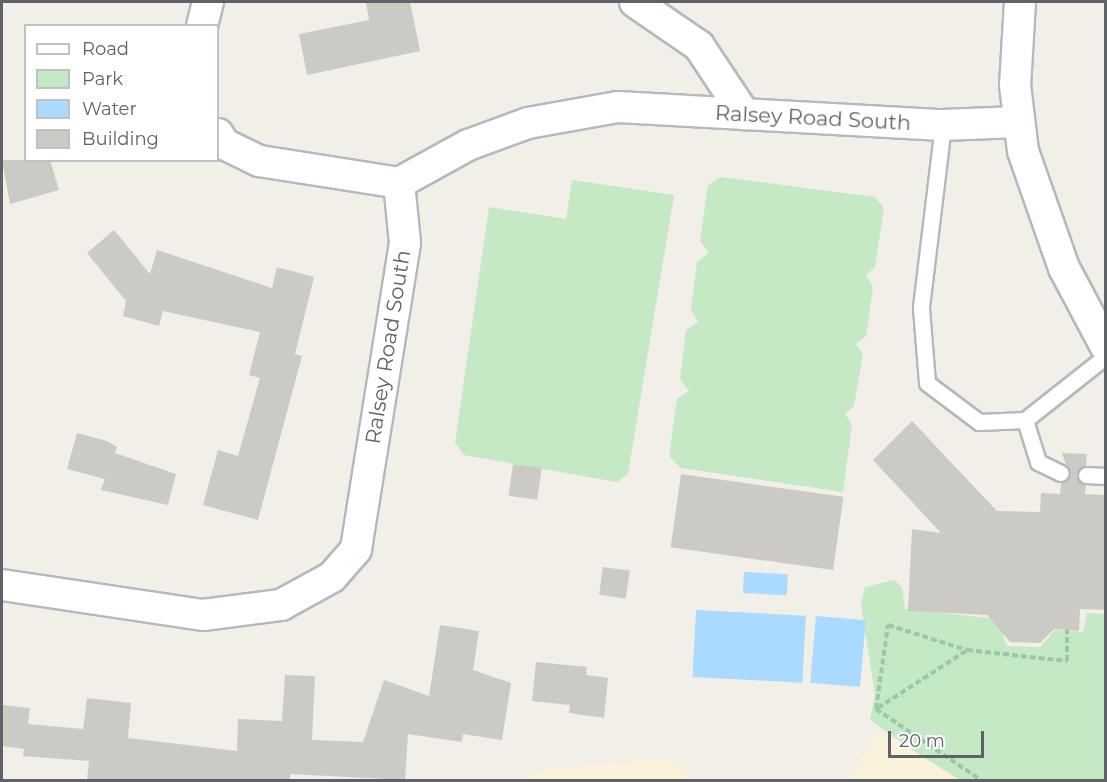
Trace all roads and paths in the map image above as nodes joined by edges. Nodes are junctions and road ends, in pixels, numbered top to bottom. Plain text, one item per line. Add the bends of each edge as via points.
1 (208, 2) edge
2 (635, 2) edge
3 (1020, 2) edge
4 (202, 24) edge
5 (744, 114) junction
6 (1017, 122) junction
7 (942, 125) junction
8 (219, 136) edge
9 (399, 183) junction
10 (1106, 347) edge
11 (1106, 356) edge
12 (1025, 420) junction
13 (1061, 473) dead end
14 (1086, 475) dead end
15 (1106, 476) edge
16 (2, 585) edge
17 (1068, 630) dead end
18 (967, 650) junction
19 (876, 709) junction
20 (981, 780) edge

1 - 4 street
2 - 5 street via 699,46
3 - 6 street
5 - 7 street, Ralsey Road South
5 - 9 street, Ralsey Road South via 618,107 528,123 468,145
6 - 7 street, Ralsey Road South
6 - 10 street via 1051,238
7 - 12 lane via 921,308 927,383 979,422
8 - 9 street via 224,144 259,161
9 - 16 street, Ralsey Road South via 405,243 356,549 332,577 281,605 203,615
11 - 12 lane
12 - 13 lane via 1038,462
14 - 15 lane
17 - 18 path via 1067,661
18 - 19 path
18 - 19 path via 888,625
19 - 20 path

